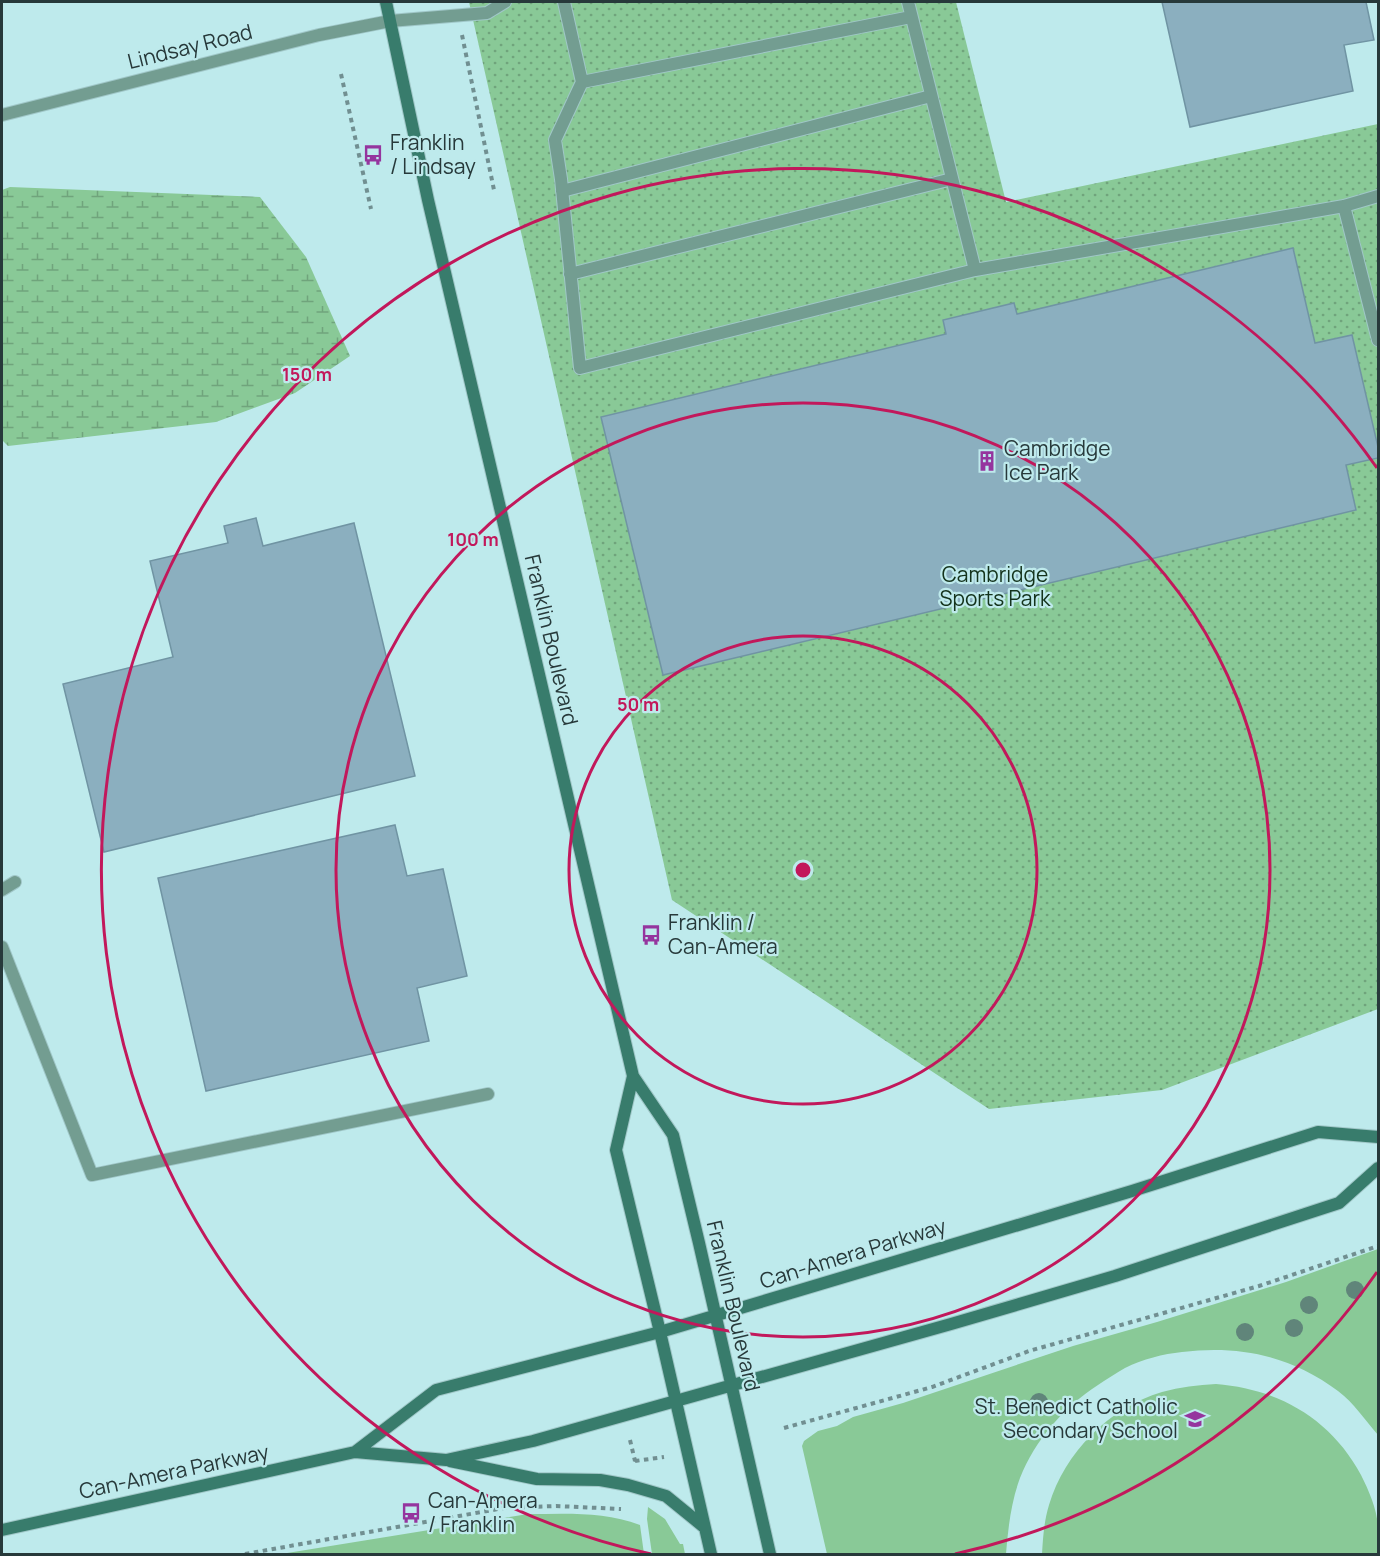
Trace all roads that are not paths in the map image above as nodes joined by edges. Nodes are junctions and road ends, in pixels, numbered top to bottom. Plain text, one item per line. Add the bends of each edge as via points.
1 (386, 2) edge
2 (505, 2) edge
3 (564, 2) edge
4 (908, 2) edge
5 (911, 17) junction
6 (390, 21) junction
7 (582, 82) junction
8 (932, 96) junction
9 (2, 115) edge
10 (952, 179) junction
11 (562, 191) junction
12 (1378, 196) edge
13 (1344, 206) junction
14 (975, 270) junction
15 (570, 274) junction
16 (1378, 340) edge
17 (15, 882) dead end
18 (2, 890) edge
19 (2, 947) edge
20 (633, 1076) junction
21 (488, 1095) dead end
22 (1378, 1137) edge
23 (1378, 1168) edge
24 (715, 1316) junction
25 (660, 1332) junction
26 (730, 1385) junction
27 (676, 1401) junction
28 (355, 1452) junction
29 (446, 1460) junction
30 (704, 1527) junction
31 (2, 1530) edge
32 (711, 1554) edge
33 (770, 1554) edge

1 - 6 main road, Franklin Boulevard
2 - 6 street, Lindsay Road via 487,13
3 - 7 street
4 - 5 street
5 - 7 street
5 - 8 street
6 - 9 street, Lindsay Road via 319,35
6 - 20 main road, Franklin Boulevard via 428,200
7 - 11 street via 555,140
8 - 10 street
8 - 11 street
10 - 14 street
10 - 15 street
11 - 15 street
12 - 13 street
13 - 14 street
13 - 16 street
14 - 15 street via 580,368
17 - 18 street
19 - 21 street via 92,1175
20 - 24 main road, Franklin Boulevard via 673,1135
20 - 25 main road, Franklin Boulevard via 616,1149
22 - 24 main road, Can-Amera Parkway via 1318,1132
23 - 26 main road, Can-Amera Parkway via 1339,1203 1093,1282
24 - 25 main road, Can-Amera Parkway
24 - 26 main road, Franklin Boulevard
25 - 27 main road, Franklin Boulevard
25 - 28 main road, Can-Amera Parkway via 436,1390
26 - 27 main road, Can-Amera Parkway
26 - 33 main road, Franklin Boulevard
27 - 29 main road, Can-Amera Parkway via 533,1441
27 - 30 main road, Franklin Boulevard
28 - 29 main road, Can-Amera Parkway
28 - 31 main road, Can-Amera Parkway
29 - 30 main road via 537,1479 600,1480 628,1485 666,1496
30 - 32 main road, Franklin Boulevard

